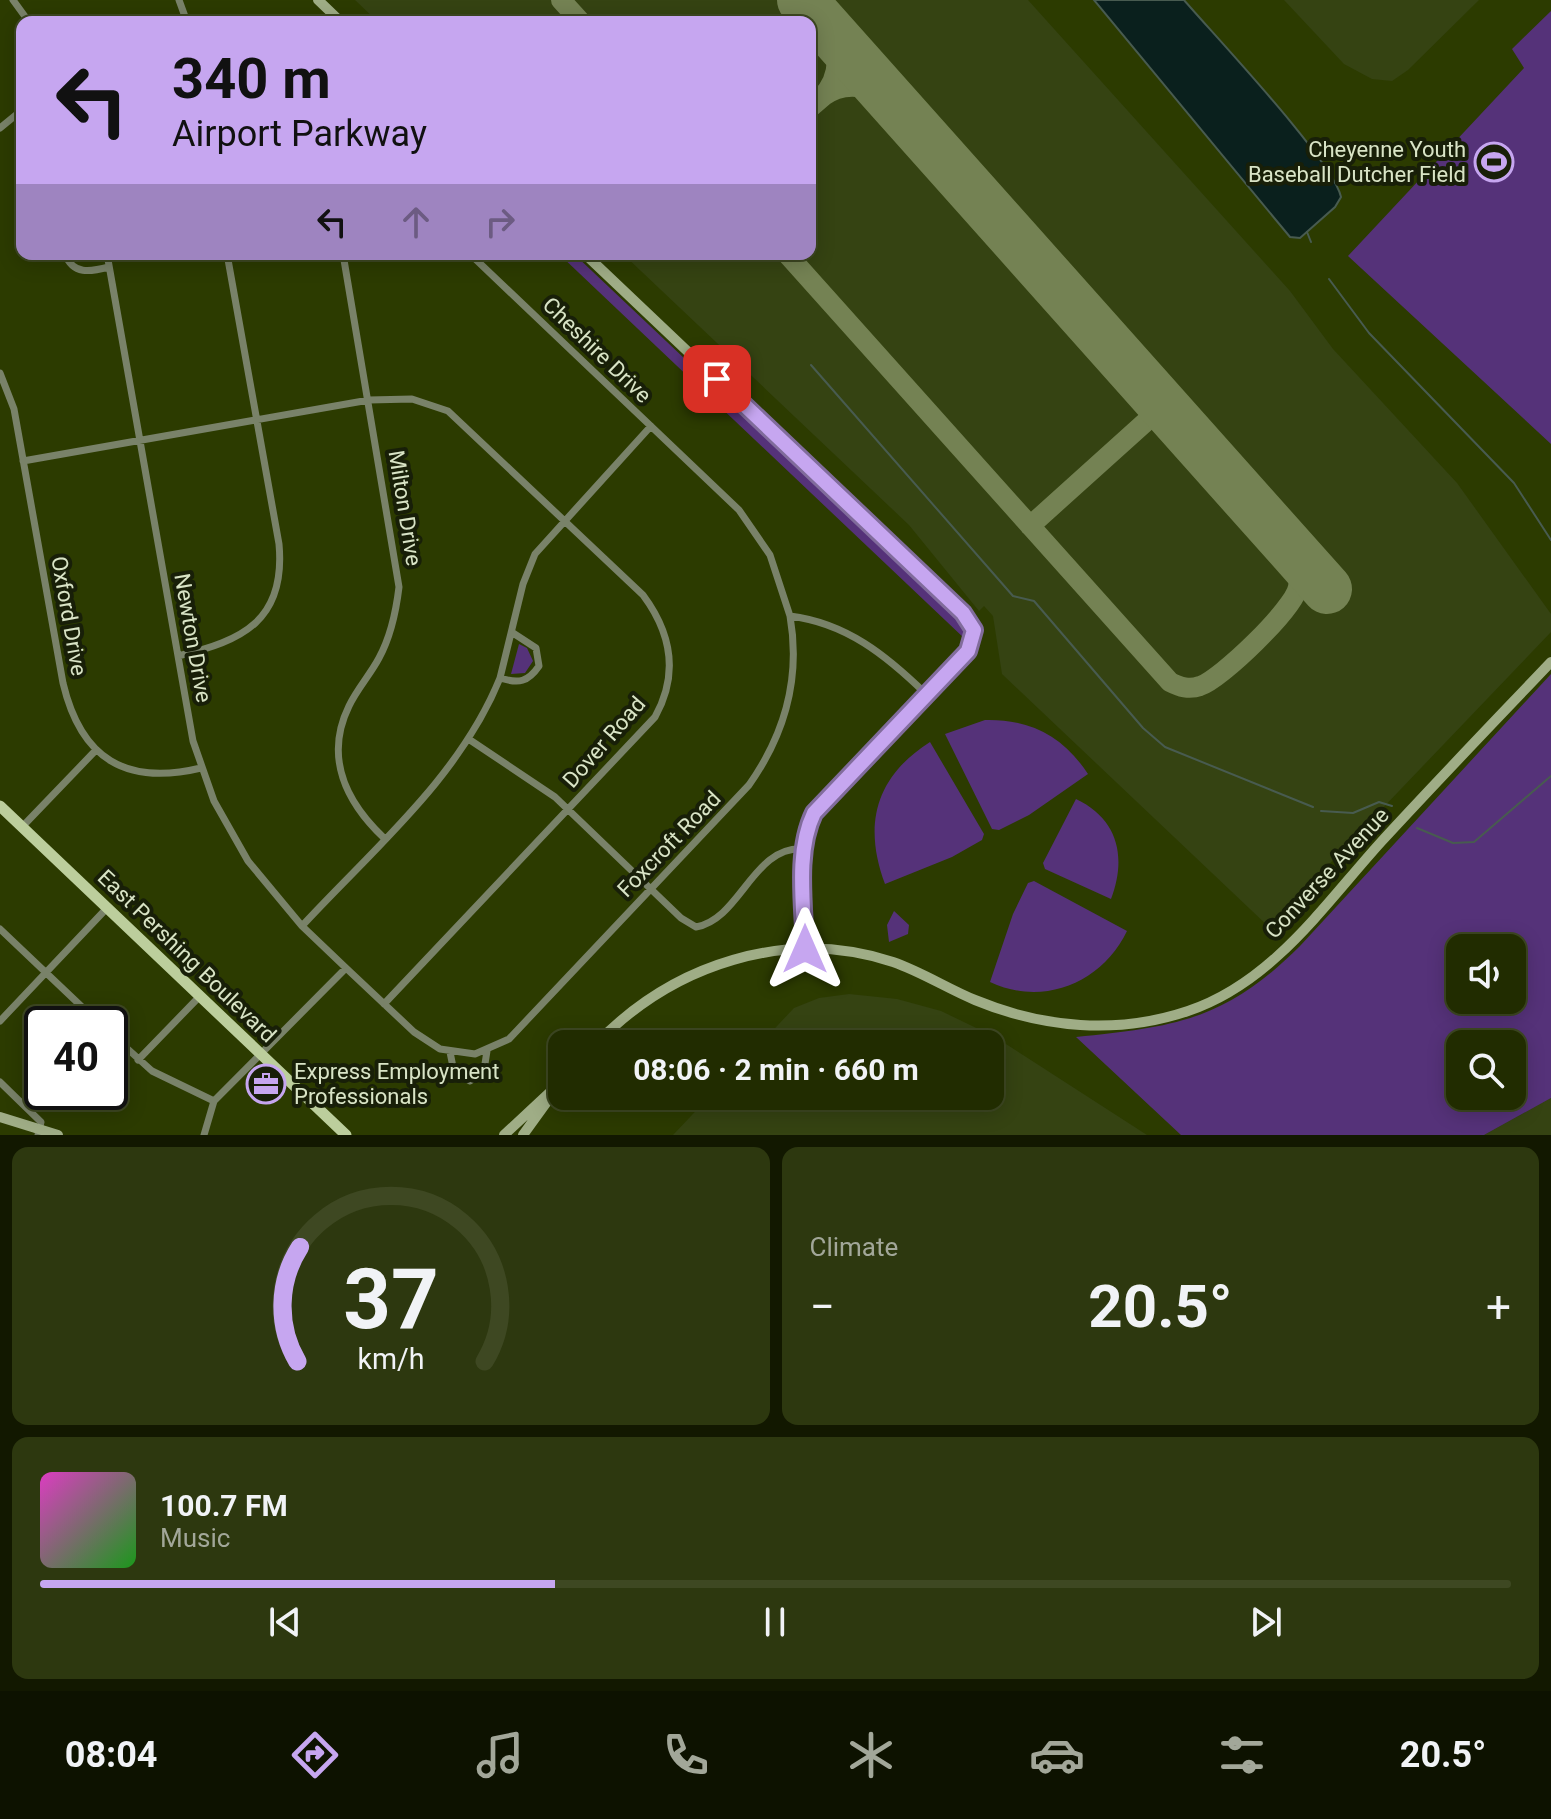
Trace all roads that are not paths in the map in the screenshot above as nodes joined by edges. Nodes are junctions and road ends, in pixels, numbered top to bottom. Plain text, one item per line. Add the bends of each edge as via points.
1 (318, 0) edge
2 (335, 16) edge
3 (16, 115) edge
4 (0, 128) edge
5 (69, 260) edge
6 (108, 260) edge
7 (228, 260) edge
8 (344, 260) edge
9 (476, 260) edge
10 (591, 260) edge
11 (109, 267) junction
12 (0, 373) edge
13 (369, 400) junction
14 (255, 421) junction
15 (651, 426) junction
16 (140, 440) junction
17 (23, 461) junction
18 (563, 519) junction
19 (790, 616) junction
20 (513, 633) junction
21 (178, 656) junction
22 (1551, 662) edge
23 (500, 678) junction
24 (926, 694) junction
25 (470, 740) junction
26 (96, 750) junction
27 (201, 768) junction
28 (0, 806) edge
29 (569, 809) junction
30 (22, 827) junction
31 (384, 838) junction
32 (804, 849) junction
33 (651, 888) junction
34 (107, 908) junction
35 (302, 926) junction
36 (0, 929) edge
37 (805, 949) junction
38 (346, 968) junction
39 (46, 972) junction
40 (200, 996) junction
41 (384, 1004) junction
42 (81, 1006) edge
43 (0, 1021) edge
44 (610, 1030) edge
45 (128, 1050) edge
46 (487, 1051) junction
47 (450, 1052) junction
48 (262, 1055) junction
49 (138, 1060) junction
50 (0, 1082) edge
51 (548, 1094) edge
52 (548, 1100) edge
53 (214, 1101) junction
54 (0, 1117) edge
55 (38, 1132) edge
56 (58, 1135) edge
57 (204, 1135) edge
58 (346, 1135) edge
59 (504, 1135) edge
60 (523, 1135) edge

1 - 2 main road
3 - 4 street
5 - 11 street via 75,269 88,272
6 - 11 street, Newton Drive
7 - 14 street
8 - 13 street, Milton Drive
9 - 15 street, Cheshire Drive
10 - 24 main road via 963,613 974,630 968,651
11 - 16 street, Newton Drive
12 - 17 street, Oxford Drive via 14,409
13 - 14 street, Dover Road
13 - 18 street, Dover Road via 412,399 448,411
13 - 31 street, Milton Drive via 399,587 388,639 350,704 338,747 348,795
14 - 16 street, Dover Road
14 - 21 street via 279,544 276,590 263,617 240,637
15 - 18 street
15 - 19 street, Cheshire Drive via 756,531 781,579
16 - 17 street, Dover Road
16 - 21 street, Newton Drive
17 - 26 street, Oxford Drive via 66,698
18 - 20 street via 529,567
18 - 29 street, Dover Road via 643,595 659,617 671,662 664,701 655,717
19 - 24 street via 813,619 863,641
19 - 33 street, Foxcroft Road via 793,685 773,746 740,796
20 - 23 street
20 - 23 street via 536,648 539,666 524,681
21 - 27 street, Newton Drive
22 - 37 main road, Converse Avenue via 1291,944 1237,986 1188,1011 1096,1026 1044,1022 972,999 895,963
23 - 25 street
24 - 32 main road via 814,813
25 - 29 street
25 - 31 street
26 - 27 street, Oxford Drive via 120,767 147,775
26 - 30 street
27 - 35 street, Newton Drive via 248,861
28 - 30 main road, East Pershing Boulevard
29 - 33 street
29 - 41 street, Dover Road
30 - 34 main road, East Pershing Boulevard
31 - 35 street
32 - 33 street via 776,855 703,926 688,924
32 - 37 main road
33 - 46 street, Foxcroft Road via 518,1030
34 - 39 street
34 - 40 main road, East Pershing Boulevard
35 - 38 street, Newton Drive
36 - 39 street
37 - 44 main road, Converse Avenue via 749,955 681,978
38 - 41 street, Foxcroft Road
38 - 48 street
39 - 42 street
39 - 43 street
40 - 48 main road, East Pershing Boulevard
40 - 49 street
41 - 47 street, Foxcroft Road via 428,1042
45 - 49 street
46 - 47 street
46 - 47 street, Foxcroft Road via 484,1070 470,1081 454,1072
48 - 53 street
48 - 58 main road, East Pershing Boulevard
49 - 53 street
50 - 55 street via 41,1122
51 - 59 main road
52 - 60 main road
53 - 57 street
54 - 55 main road
55 - 56 main road

